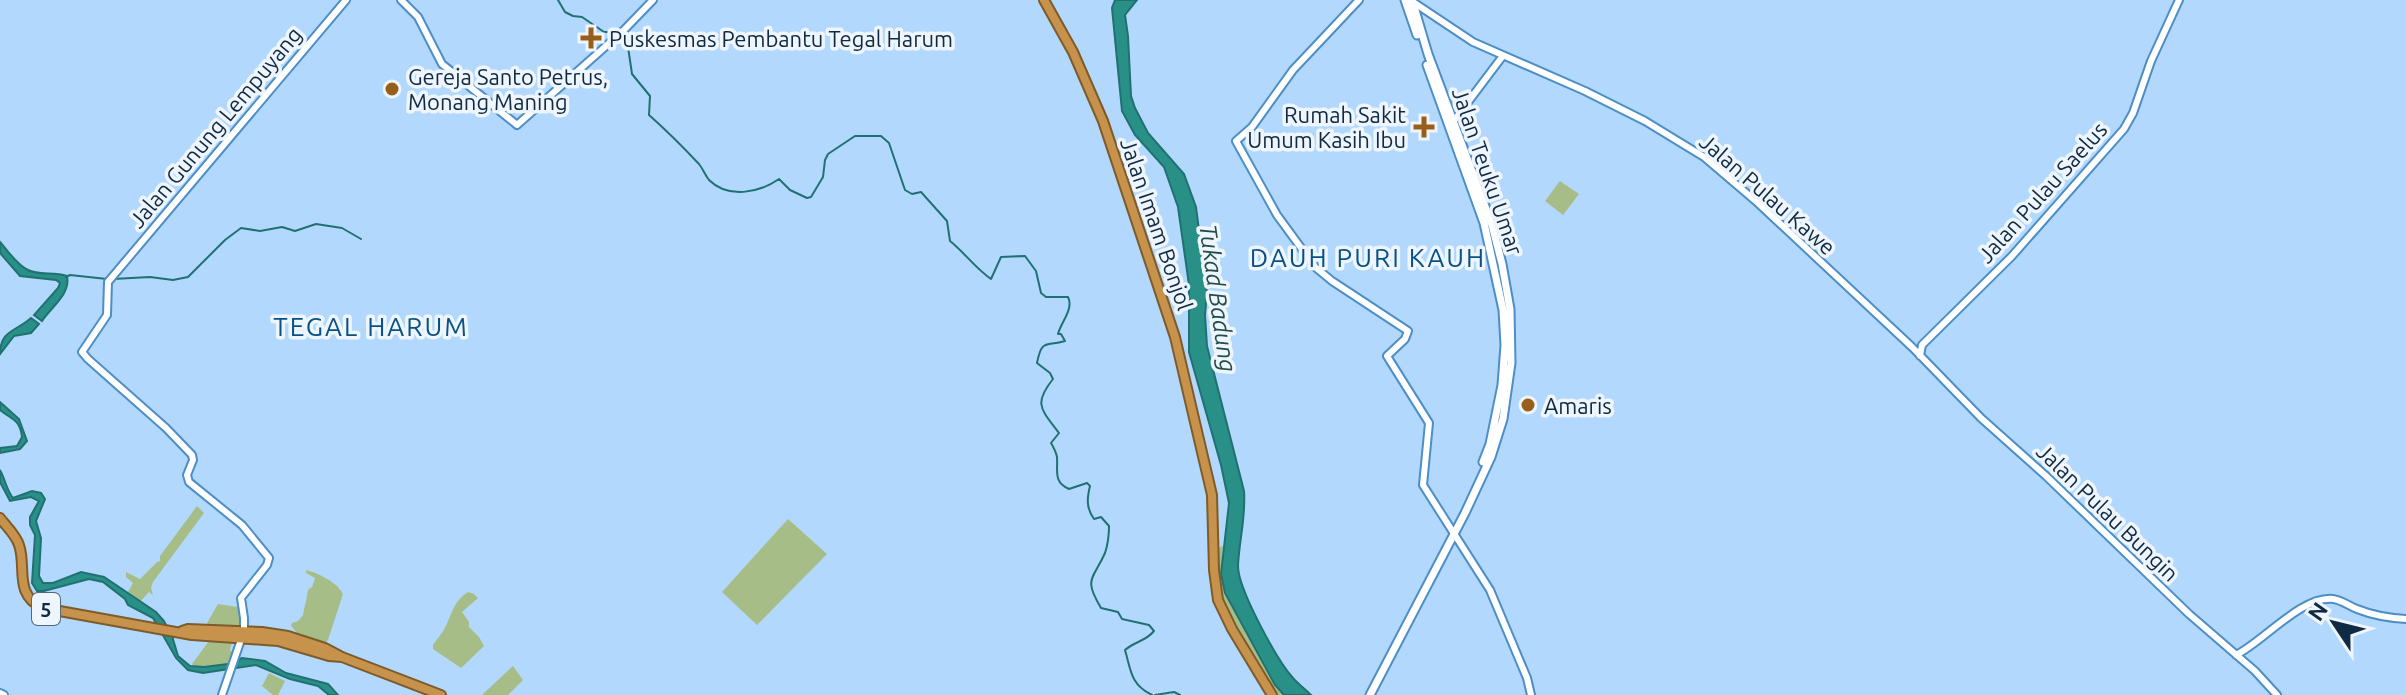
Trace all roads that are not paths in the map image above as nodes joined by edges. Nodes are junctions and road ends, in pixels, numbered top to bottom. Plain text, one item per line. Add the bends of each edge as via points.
1 (346, 0) edge
2 (401, 0) edge
3 (653, 0) edge
4 (1044, 0) edge
5 (1359, 0) edge
6 (1408, 0) edge
7 (2179, 0) edge
8 (1502, 57) junction
9 (1453, 122) junction
10 (1916, 352) junction
11 (0, 518) edge
12 (1453, 533) junction
13 (2406, 619) edge
14 (243, 634) junction
15 (2246, 650) junction
16 (2236, 655) junction
17 (2243, 660) junction
18 (222, 695) edge
19 (441, 695) edge
20 (1272, 695) edge
21 (1370, 695) edge
22 (1531, 695) edge
23 (2277, 695) edge

1 - 14 street, Jalan Gunung Lempuyang via 111,278 107,315 83,353 192,455 189,482 242,525 267,554 270,560 241,598
2 - 3 street via 415,13 442,64 517,125
4 - 20 highway, Jalan Imam Bonjol via 1101,116 1175,337 1212,495 1218,600
5 - 12 street via 1236,141 1273,208 1315,267 1408,331 1387,356 1429,423 1423,485
6 - 8 street, Jalan Pulau Kawe
6 - 9 main road, Jalan Teuku Umar
6 - 12 main road, Jalan Teuku Umar via 1484,223 1505,330 1502,385 1490,444
7 - 10 street, Jalan Pulau Saelus via 2124,129 2012,256
8 - 9 street
8 - 10 street, Jalan Pulau Kawe via 1585,91 1704,157
9 - 12 main road, Jalan Teuku Umar via 1502,264 1511,345 1496,444
10 - 16 street, Jalan Pulau Bungin
11 - 14 highway, 5 via 18,542 25,590 37,606 152,628
12 - 21 main road, Jalan Teuku Umar
12 - 22 street via 1490,590
13 - 15 street via 2321,600 2289,616
14 - 18 street
14 - 19 highway, 5 via 342,657
15 - 16 street
15 - 17 street
16 - 17 street, Jalan Pulau Bungin
17 - 23 street, Jalan Pulau Bungin

